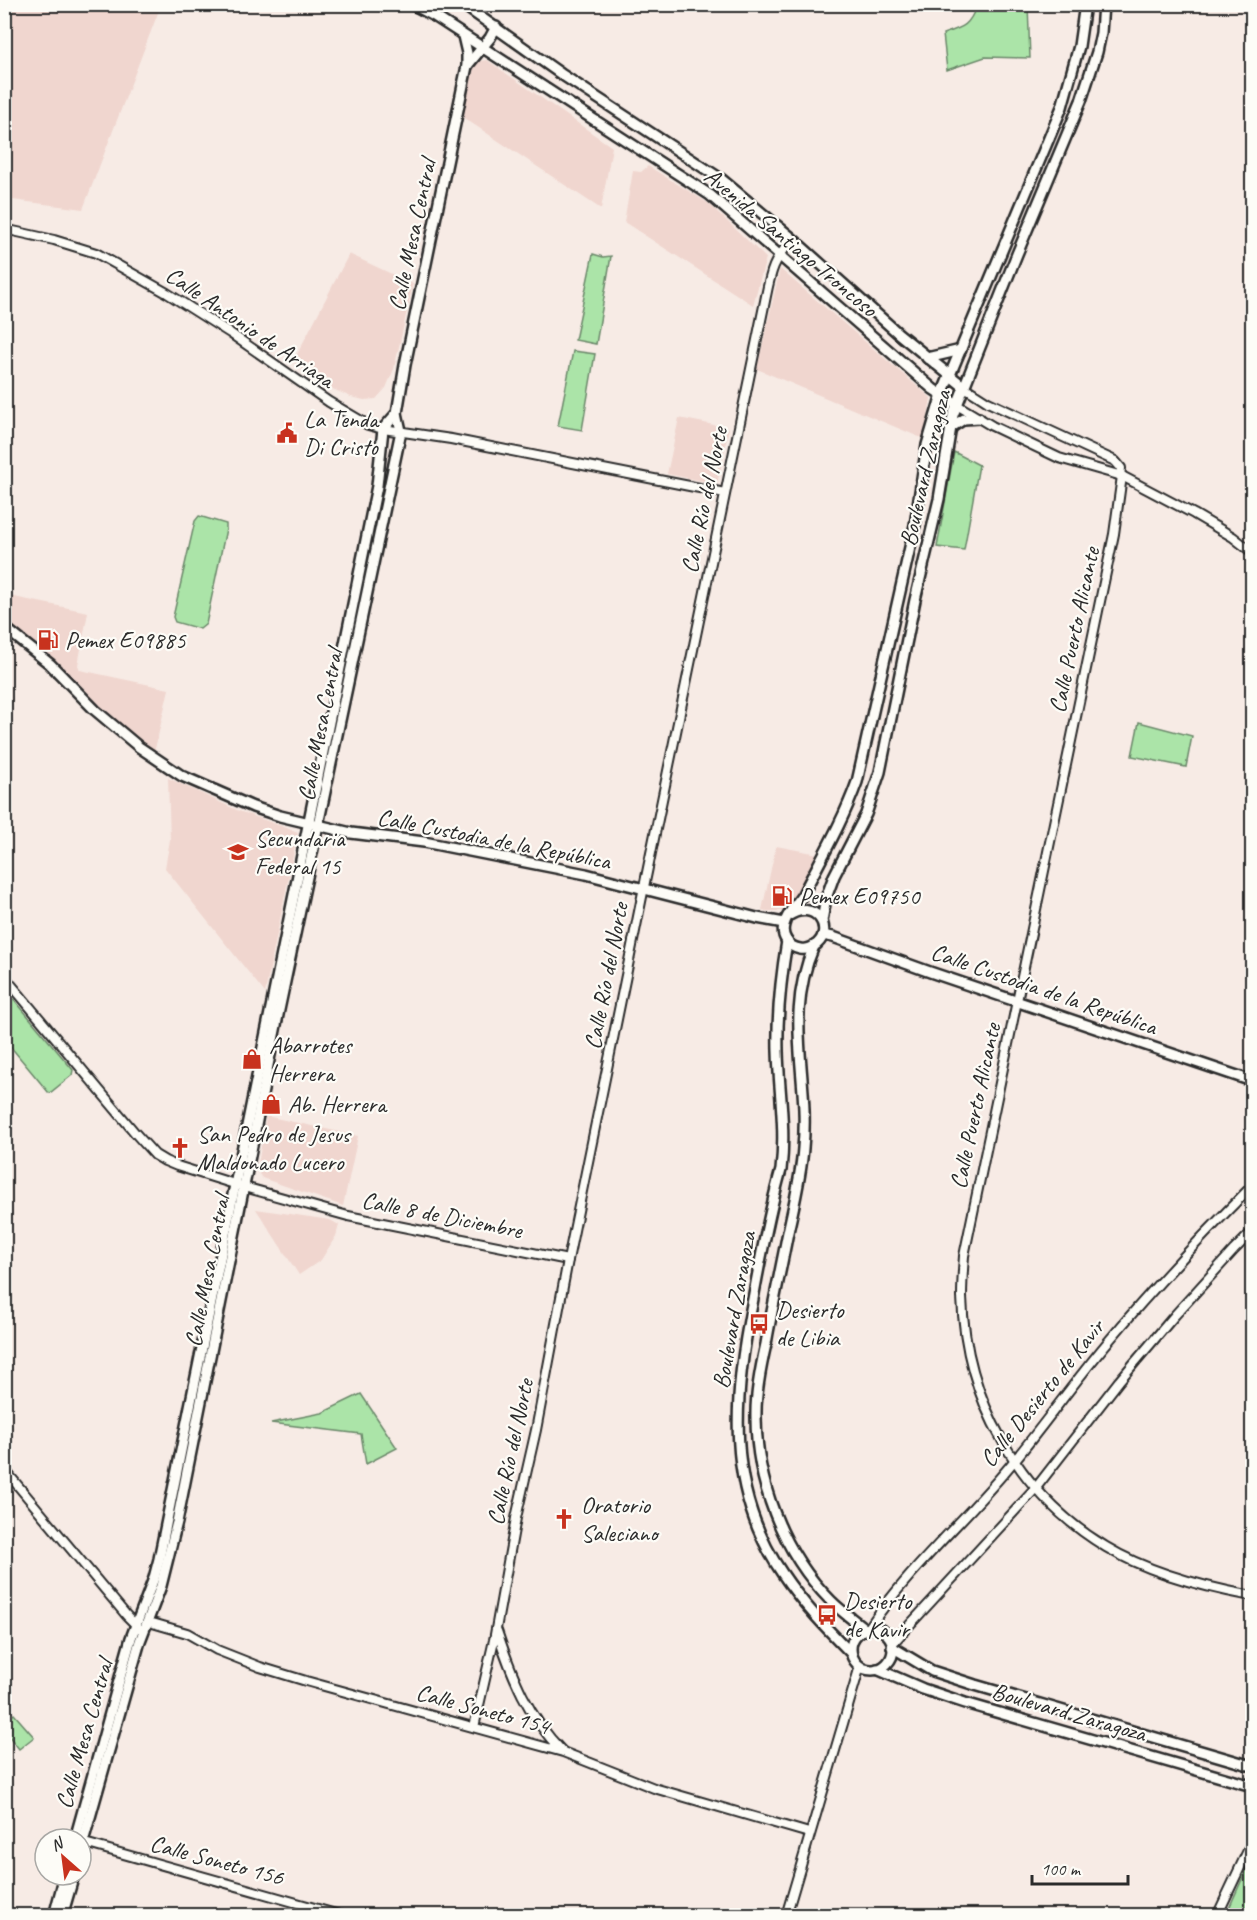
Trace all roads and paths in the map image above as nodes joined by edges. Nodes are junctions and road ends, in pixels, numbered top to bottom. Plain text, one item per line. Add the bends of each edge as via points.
1 (412, 4) edge
2 (439, 4) edge
3 (462, 4) edge
4 (1085, 4) edge
5 (1103, 4) edge
6 (434, 16) junction
7 (496, 27) junction
8 (463, 36) junction
9 (481, 48) junction
10 (467, 66) junction
11 (4, 229) edge
12 (793, 239) junction
13 (779, 255) junction
14 (961, 350) junction
15 (927, 358) junction
16 (950, 376) junction
17 (963, 386) junction
18 (942, 394) junction
19 (957, 405) junction
20 (397, 413) junction
21 (979, 417) junction
22 (950, 428) junction
23 (383, 429) junction
24 (401, 430) junction
25 (1121, 476) junction
26 (725, 494) junction
27 (921, 495) junction
28 (939, 499) junction
29 (1252, 552) edge
30 (4, 627) edge
31 (314, 824) junction
32 (644, 887) junction
33 (786, 919) junction
34 (822, 921) junction
35 (823, 935) junction
36 (787, 941) junction
37 (814, 946) junction
38 (4, 976) edge
39 (1017, 1000) junction
40 (1252, 1081) edge
41 (239, 1186) junction
42 (1252, 1186) edge
43 (1252, 1232) edge
44 (568, 1260) junction
45 (1014, 1462) junction
46 (4, 1469) edge
47 (1035, 1489) junction
48 (1252, 1596) edge
49 (148, 1622) junction
50 (136, 1625) junction
51 (496, 1628) junction
52 (867, 1629) junction
53 (144, 1632) junction
54 (892, 1646) junction
55 (851, 1653) junction
56 (860, 1666) junction
57 (877, 1669) junction
58 (474, 1727) junction
59 (563, 1752) junction
60 (1252, 1766) edge
61 (1252, 1785) edge
62 (83, 1827) edge
63 (84, 1827) edge
64 (809, 1833) junction
65 (1252, 1842) edge
66 (93, 1846) edge
67 (62, 1887) edge
68 (70, 1887) edge
69 (54, 1916) edge
70 (62, 1916) edge
71 (343, 1916) edge
72 (786, 1916) edge
73 (1217, 1916) edge

1 - 6 main road, Avenida Santiago Troncoso
2 - 6 street
3 - 7 main road, Avenida Santiago Troncoso
4 - 14 main road, Boulevard Zaragoza via 1079,46 1062,108
5 - 17 main road, Boulevard Zaragoza via 1101,33 1081,101
6 - 8 main road, Avenida Santiago Troncoso
7 - 9 main road
7 - 12 main road, Avenida Santiago Troncoso via 721,179
8 - 9 main road, Avenida Santiago Troncoso
8 - 10 main road
9 - 10 main road
9 - 13 main road, Avenida Santiago Troncoso via 710,195
10 - 20 main road, Calle Mesa Central
11 - 23 street, Calle Antonio de Arriaga via 96,253 230,333 352,417
12 - 13 street, Calle Río del Norte
12 - 15 main road, Avenida Santiago Troncoso
13 - 18 main road, Avenida Santiago Troncoso
13 - 26 street, Calle Río del Norte via 772,265
14 - 15 main road
14 - 16 main road, Boulevard Zaragoza
15 - 16 main road, Avenida Santiago Troncoso
16 - 17 main road, Avenida Santiago Troncoso
16 - 18 main road, Boulevard Zaragoza
17 - 19 main road, Boulevard Zaragoza
17 - 25 street, Avenida Santiago Troncoso via 1016,416 1115,461
18 - 19 main road, Avenida Santiago Troncoso
18 - 27 main road, Boulevard Zaragoza via 927,445
19 - 21 street, Avenida Santiago Troncoso
19 - 22 main road, Boulevard Zaragoza
20 - 23 main road
20 - 24 main road, Calle Mesa Central
21 - 22 main road via 964,419
21 - 25 street, Avenida Santiago Troncoso via 1059,458
22 - 28 main road, Boulevard Zaragoza
23 - 24 street, Calle Antonio de Arriaga
23 - 31 main road, Calle Mesa Central via 377,486
24 - 26 street, Calle Antonio de Arriaga
24 - 31 main road, Calle Mesa Central
25 - 29 street, Avenida Santiago Troncoso via 1233,537
25 - 39 street, Calle Puerto Alicante via 1114,534
26 - 32 street, Calle Río del Norte
27 - 28 main road
27 - 33 main road, Boulevard Zaragoza via 857,782 816,869
28 - 34 main road, Boulevard Zaragoza via 880,772 866,814 834,876
30 - 31 main road, Calle Custodia de la República via 50,664 107,721 182,776 253,807
31 - 32 main road, Calle Custodia de la República via 478,852
31 - 41 main road, Calle Mesa Central
32 - 33 main road, Calle Custodia de la República via 757,918
32 - 44 street, Calle Río del Norte
33 - 34 main road via 796,911 808,910
33 - 36 main road via 783,932
34 - 35 main road
35 - 37 main road
35 - 39 main road, Calle Custodia de la República
36 - 37 main road via 802,950
36 - 55 main road, Boulevard Zaragoza via 778,1034 784,1143 741,1362 738,1448 748,1501 774,1560 808,1608
37 - 52 main road, Boulevard Zaragoza via 805,968 799,1008 803,1148 758,1388 756,1433 768,1496 793,1550 822,1591
38 - 41 street, Calle 8 de Diciembre via 155,1155
39 - 40 main road, Calle Custodia de la República
39 - 45 street, Calle Puerto Alicante via 964,1256 962,1297 976,1385
41 - 44 street, Calle 8 de Diciembre via 348,1216
41 - 49 main road, Calle Mesa Central via 177,1522
41 - 50 main road, Calle Mesa Central via 159,1560
42 - 45 street, Calle Desierto de Kavir via 1200,1237 1106,1344
43 - 47 street via 1119,1381
44 - 51 street, Calle Río del Norte
45 - 47 street, Calle Puerto Alicante
45 - 52 street, Calle Desierto de Kavir via 903,1582
46 - 50 street
47 - 48 street, Calle Puerto Alicante via 1069,1522 1107,1548 1191,1581
47 - 54 street
49 - 53 main road, Calle Mesa Central
49 - 58 street, Calle Soneto 154 via 187,1633 260,1667
50 - 53 street
50 - 62 main road, Calle Mesa Central
51 - 58 street, Calle Río del Norte
51 - 59 street via 523,1700
52 - 54 main road via 880,1630
52 - 55 main road via 856,1636
53 - 63 main road, Calle Mesa Central
54 - 57 main road via 890,1659
54 - 60 main road, Boulevard Zaragoza via 932,1671
55 - 56 main road
56 - 57 main road
56 - 64 street
57 - 61 main road, Boulevard Zaragoza via 964,1703
58 - 59 street, Calle Soneto 154
59 - 64 street, Calle Soneto 154 via 654,1788
64 - 72 street
65 - 73 street
66 - 71 street, Calle Soneto 156
67 - 69 main road
68 - 70 main road

